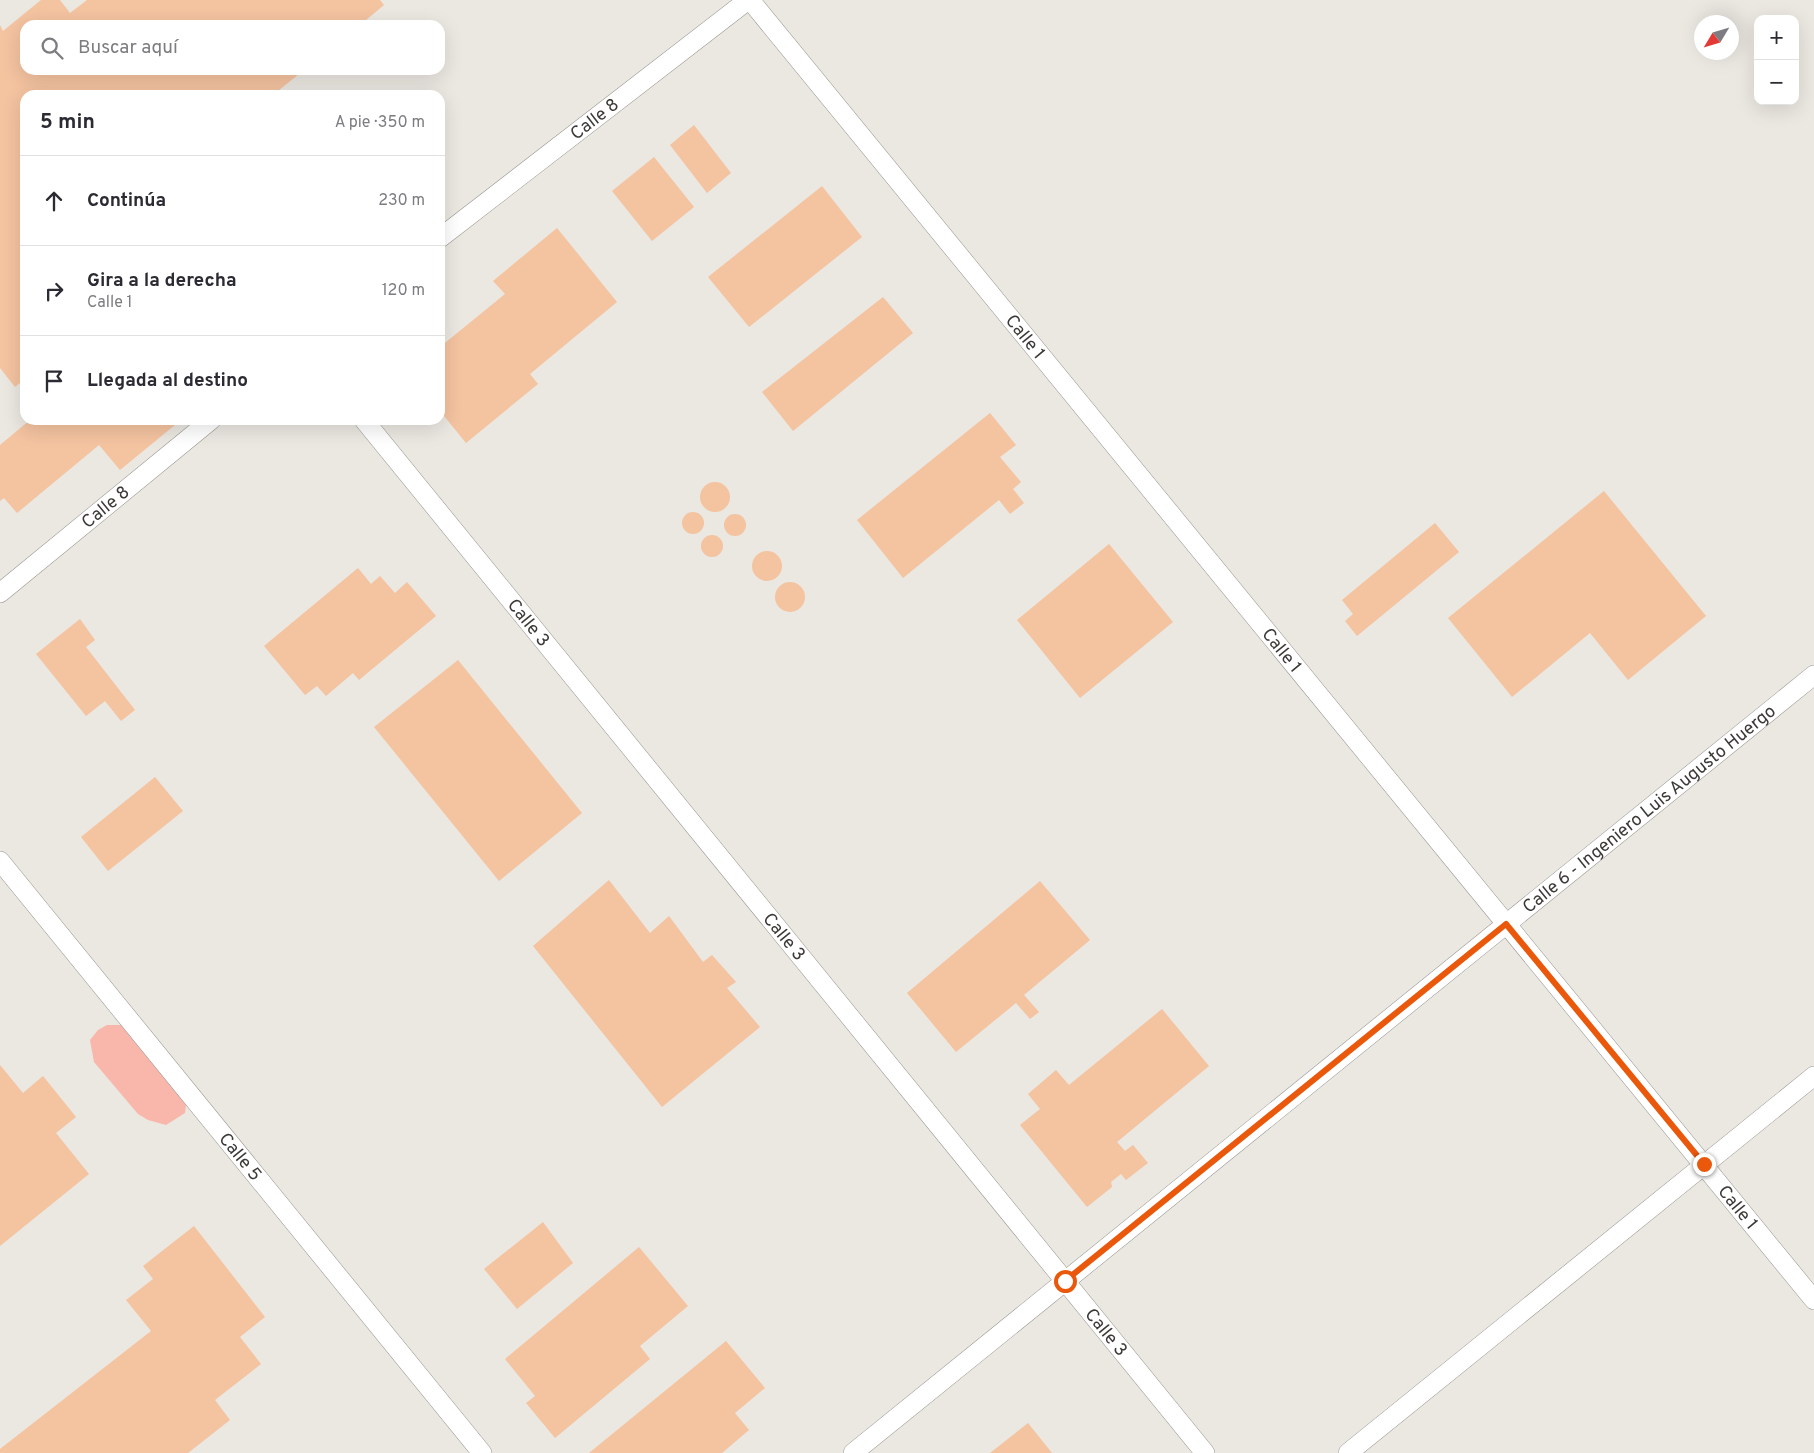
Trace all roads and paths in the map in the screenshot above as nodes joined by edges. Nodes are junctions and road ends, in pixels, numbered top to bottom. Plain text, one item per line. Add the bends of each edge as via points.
1 (749, 0) edge
2 (445, 234) edge
3 (205, 425) edge
4 (368, 425) edge
5 (0, 593) edge
6 (1814, 675) edge
7 (0, 860) edge
8 (1506, 924) junction
9 (1814, 1076) edge
10 (1704, 1164) junction
11 (1065, 1281) junction
12 (1814, 1300) edge
13 (482, 1453) edge
14 (853, 1453) edge
15 (1205, 1453) edge
16 (1348, 1453) edge

1 - 2 street, Calle 8
1 - 8 street, Calle 1
3 - 5 street, Calle 8
4 - 11 street, Calle 3
6 - 8 street, Calle 6 - Ingeniero Luis Augusto Huergo
7 - 13 street, Calle 5
8 - 10 street, Calle 1
8 - 11 street, Calle 6 - Ingeniero Luis Augusto Huergo
9 - 10 street
10 - 12 street, Calle 1
10 - 16 street
11 - 14 street, Calle 6 - Ingeniero Luis Augusto Huergo
11 - 15 street, Calle 3

